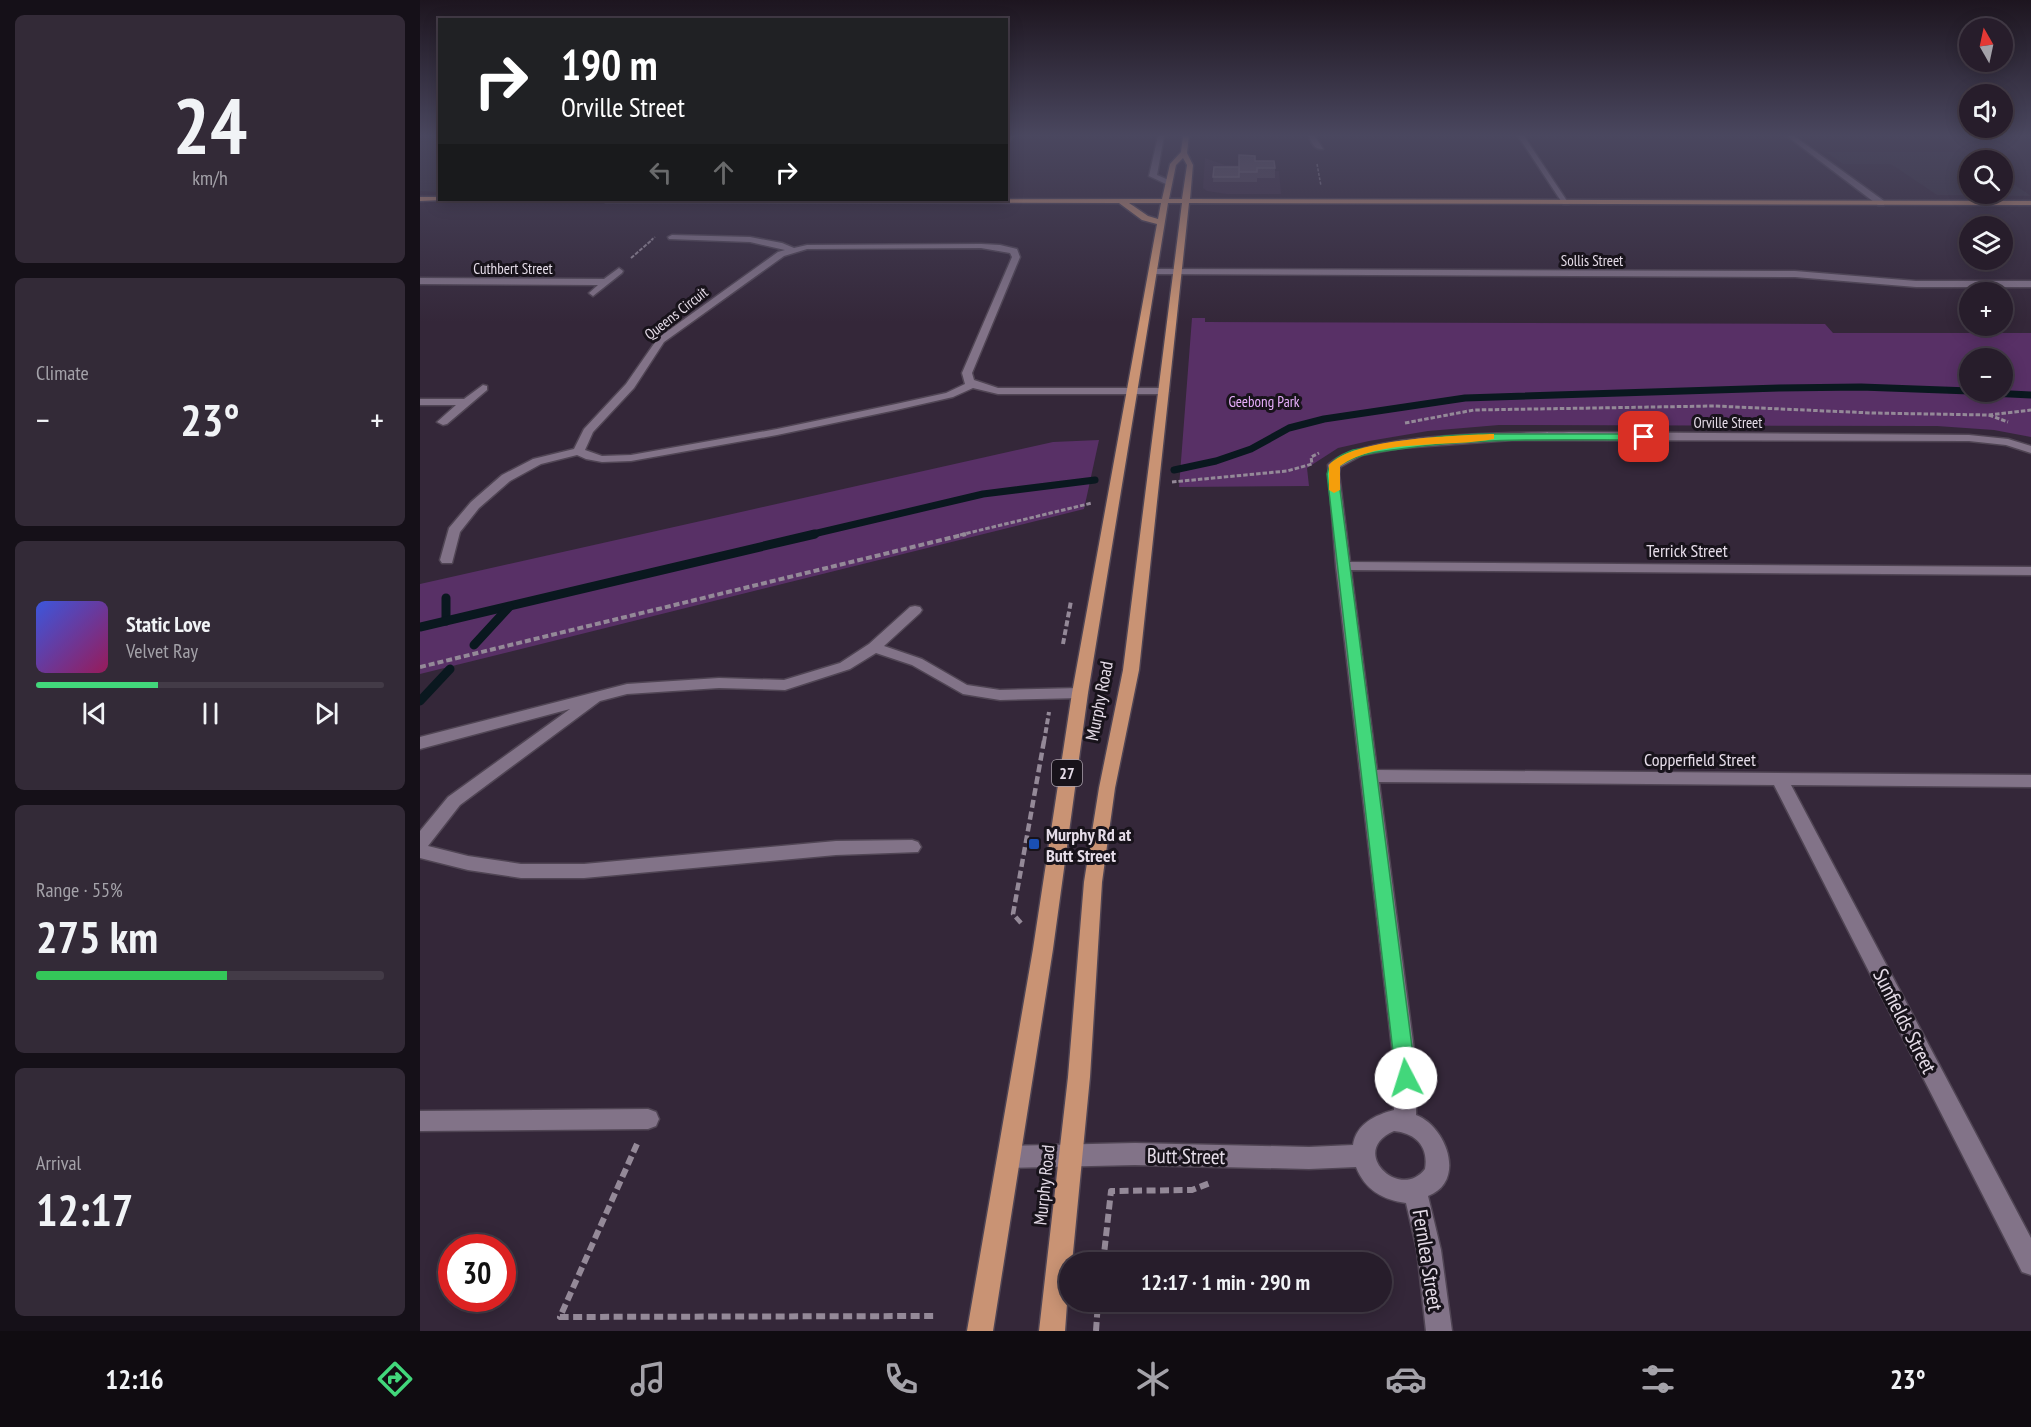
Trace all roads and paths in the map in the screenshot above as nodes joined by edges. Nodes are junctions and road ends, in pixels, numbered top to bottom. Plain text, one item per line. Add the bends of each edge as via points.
1 (1563, 198) edge
2 (1874, 198) edge
3 (420, 199) edge
4 (438, 199) edge
5 (1008, 200) edge
6 (1121, 201) junction
7 (1165, 201) junction
8 (1185, 201) junction
9 (1324, 201) joint
10 (1566, 202) junction
11 (1881, 203) junction
12 (2031, 204) edge
13 (1162, 223) junction
14 (672, 237) dead end
15 (791, 250) junction
16 (619, 271) dead end
17 (1153, 272) junction
18 (1177, 273) junction
19 (420, 281) edge
20 (607, 282) junction
21 (2031, 284) edge
22 (592, 293) dead end
23 (972, 385) junction
24 (483, 388) dead end
25 (1131, 391) junction
26 (1164, 391) junction
27 (420, 402) edge
28 (466, 402) junction
29 (443, 422) dead end
30 (2031, 450) edge
31 (579, 451) junction
32 (1114, 496) junction
33 (447, 560) dead end
34 (1343, 566) junction
35 (2031, 571) edge
36 (915, 610) dead end
37 (874, 647) junction
38 (420, 667) edge
39 (1080, 693) junction
40 (600, 695) junction
41 (420, 743) edge
42 (1369, 777) junction
43 (1779, 779) junction
44 (2031, 782) edge
45 (420, 844) edge
46 (912, 847) dead end
47 (420, 851) edge
48 (648, 1119) joint
49 (420, 1121) edge
50 (1405, 1121) junction
51 (1009, 1156) junction
52 (1071, 1156) junction
53 (1363, 1156) junction
54 (1215, 1181) dead end
55 (1414, 1190) junction
56 (1104, 1252) edge
57 (2031, 1263) edge
58 (1097, 1312) edge
59 (935, 1316) dead end
60 (980, 1331) edge
61 (1052, 1331) edge
62 (1096, 1331) edge
63 (1439, 1331) edge

1 - 10 street
2 - 11 street
3 - 4 main road
5 - 6 main road
6 - 7 main road
6 - 13 main road via 1145,218
7 - 8 main road
7 - 13 main road, Murphy Road / 27
8 - 9 main road
8 - 18 main road, Murphy Road / 27
9 - 10 main road
10 - 11 main road
11 - 12 main road
13 - 17 main road, Murphy Road / 27
14 - 15 street via 764,241
15 - 23 street, Queens Circuit via 816,246 981,246 1014,251 1016,257 967,373
15 - 31 street, Queens Circuit via 661,340 648,353 630,386 581,441
16 - 20 street
17 - 18 street, Sollis Street
17 - 25 main road, Murphy Road / 27
18 - 21 street, Sollis Street via 1795,274 1916,284
18 - 26 main road, Murphy Road / 27
19 - 20 street, Cuthbert Street
20 - 22 street
23 - 25 street via 998,390
23 - 31 street via 908,405 630,458 603,459
24 - 28 street
25 - 26 street
25 - 32 main road, Murphy Road / 27
26 - 52 main road, Murphy Road / 27 via 1131,670 1093,882
27 - 28 street
28 - 29 street
30 - 34 street, Orville Street via 1969,438 1481,437 1372,449 1347,456 1334,465
31 - 33 street via 537,461 506,478 454,531
32 - 38 path via 1095,496 1092,504
32 - 39 main road, Murphy Road / 27
34 - 35 street, Terrick Street
34 - 42 street
36 - 37 street
37 - 39 street via 917,662 963,689 1000,695
37 - 40 street via 845,666 785,685 719,683 627,688
39 - 51 main road, Murphy Road / 27
40 - 41 street
40 - 45 street via 454,801
42 - 43 street, Copperfield Street
42 - 50 street via 1405,1065
43 - 44 street, Copperfield Street
43 - 57 street, Sunfields Street
46 - 47 street via 836,848 584,871 521,871
48 - 49 street
48 - 59 path via 560,1317
50 - 53 street via 1394,1120 1374,1128 1367,1136
50 - 55 street via 1427,1133 1437,1154 1434,1177
51 - 52 street, Butt Street
51 - 60 main road, Murphy Road / 27
52 - 53 street, Butt Street
52 - 61 main road, Murphy Road / 27
53 - 55 street via 1372,1177 1381,1185 1404,1192
54 - 56 path via 1192,1190 1111,1191
55 - 63 street, Fernlea Street via 1429,1250
58 - 62 path

